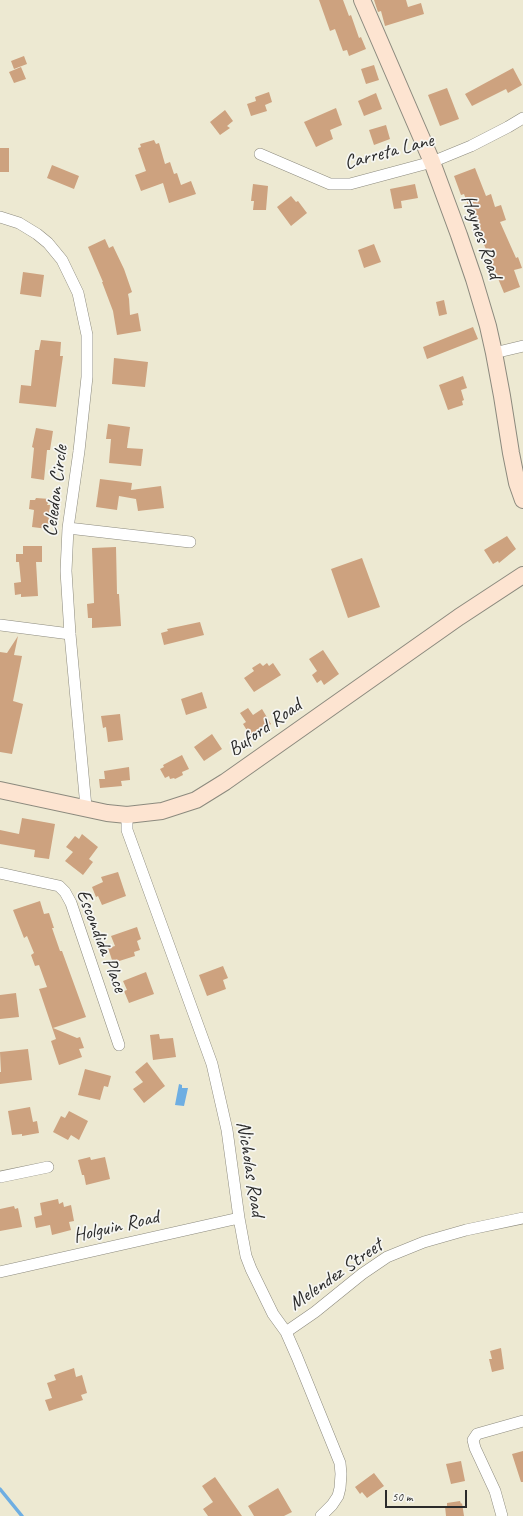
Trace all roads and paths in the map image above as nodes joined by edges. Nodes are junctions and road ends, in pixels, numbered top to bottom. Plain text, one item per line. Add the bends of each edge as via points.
1 (362, 0) edge
2 (523, 118) edge
3 (260, 154) dead end
4 (432, 162) junction
5 (0, 217) edge
6 (523, 346) edge
7 (494, 353) junction
8 (523, 500) edge
9 (68, 528) junction
10 (190, 542) dead end
11 (523, 575) edge
12 (0, 625) edge
13 (70, 634) junction
14 (0, 790) edge
15 (86, 807) junction
16 (127, 815) junction
17 (0, 873) edge
18 (119, 1045) dead end
19 (48, 1166) dead end
20 (0, 1177) edge
21 (239, 1218) junction
22 (523, 1218) edge
23 (0, 1272) edge
24 (286, 1332) junction
25 (523, 1421) edge
26 (321, 1516) edge
27 (502, 1516) edge

1 - 4 street, Haynes Road
2 - 4 street, Carreta Lane via 471,146
3 - 4 street, Carreta Lane via 330,184 350,184
4 - 7 street, Haynes Road via 474,280
5 - 9 street, Celedon Circle via 20,223 48,243 62,260 74,283 83,316 87,335 87,377
6 - 7 street
7 - 8 street, Haynes Road via 511,453
9 - 10 street
9 - 13 street, Celedon Circle via 66,571
11 - 16 street, Buford Road via 196,800 156,812
12 - 13 street
13 - 15 street, Celedon Circle
14 - 15 street, Buford Road
15 - 16 street, Buford Road
16 - 21 street, Nicholas Road via 127,830 212,1064 227,1130
17 - 18 street, Escondida Place via 59,886 65,892
19 - 20 street
21 - 23 street, Holguin Road
21 - 24 street, Nicholas Road via 251,1269 273,1314
22 - 24 street, Melendez Street via 424,1242 387,1257
24 - 26 street, Nicholas Road via 340,1463 338,1496
25 - 27 street via 477,1434 473,1440 495,1491

